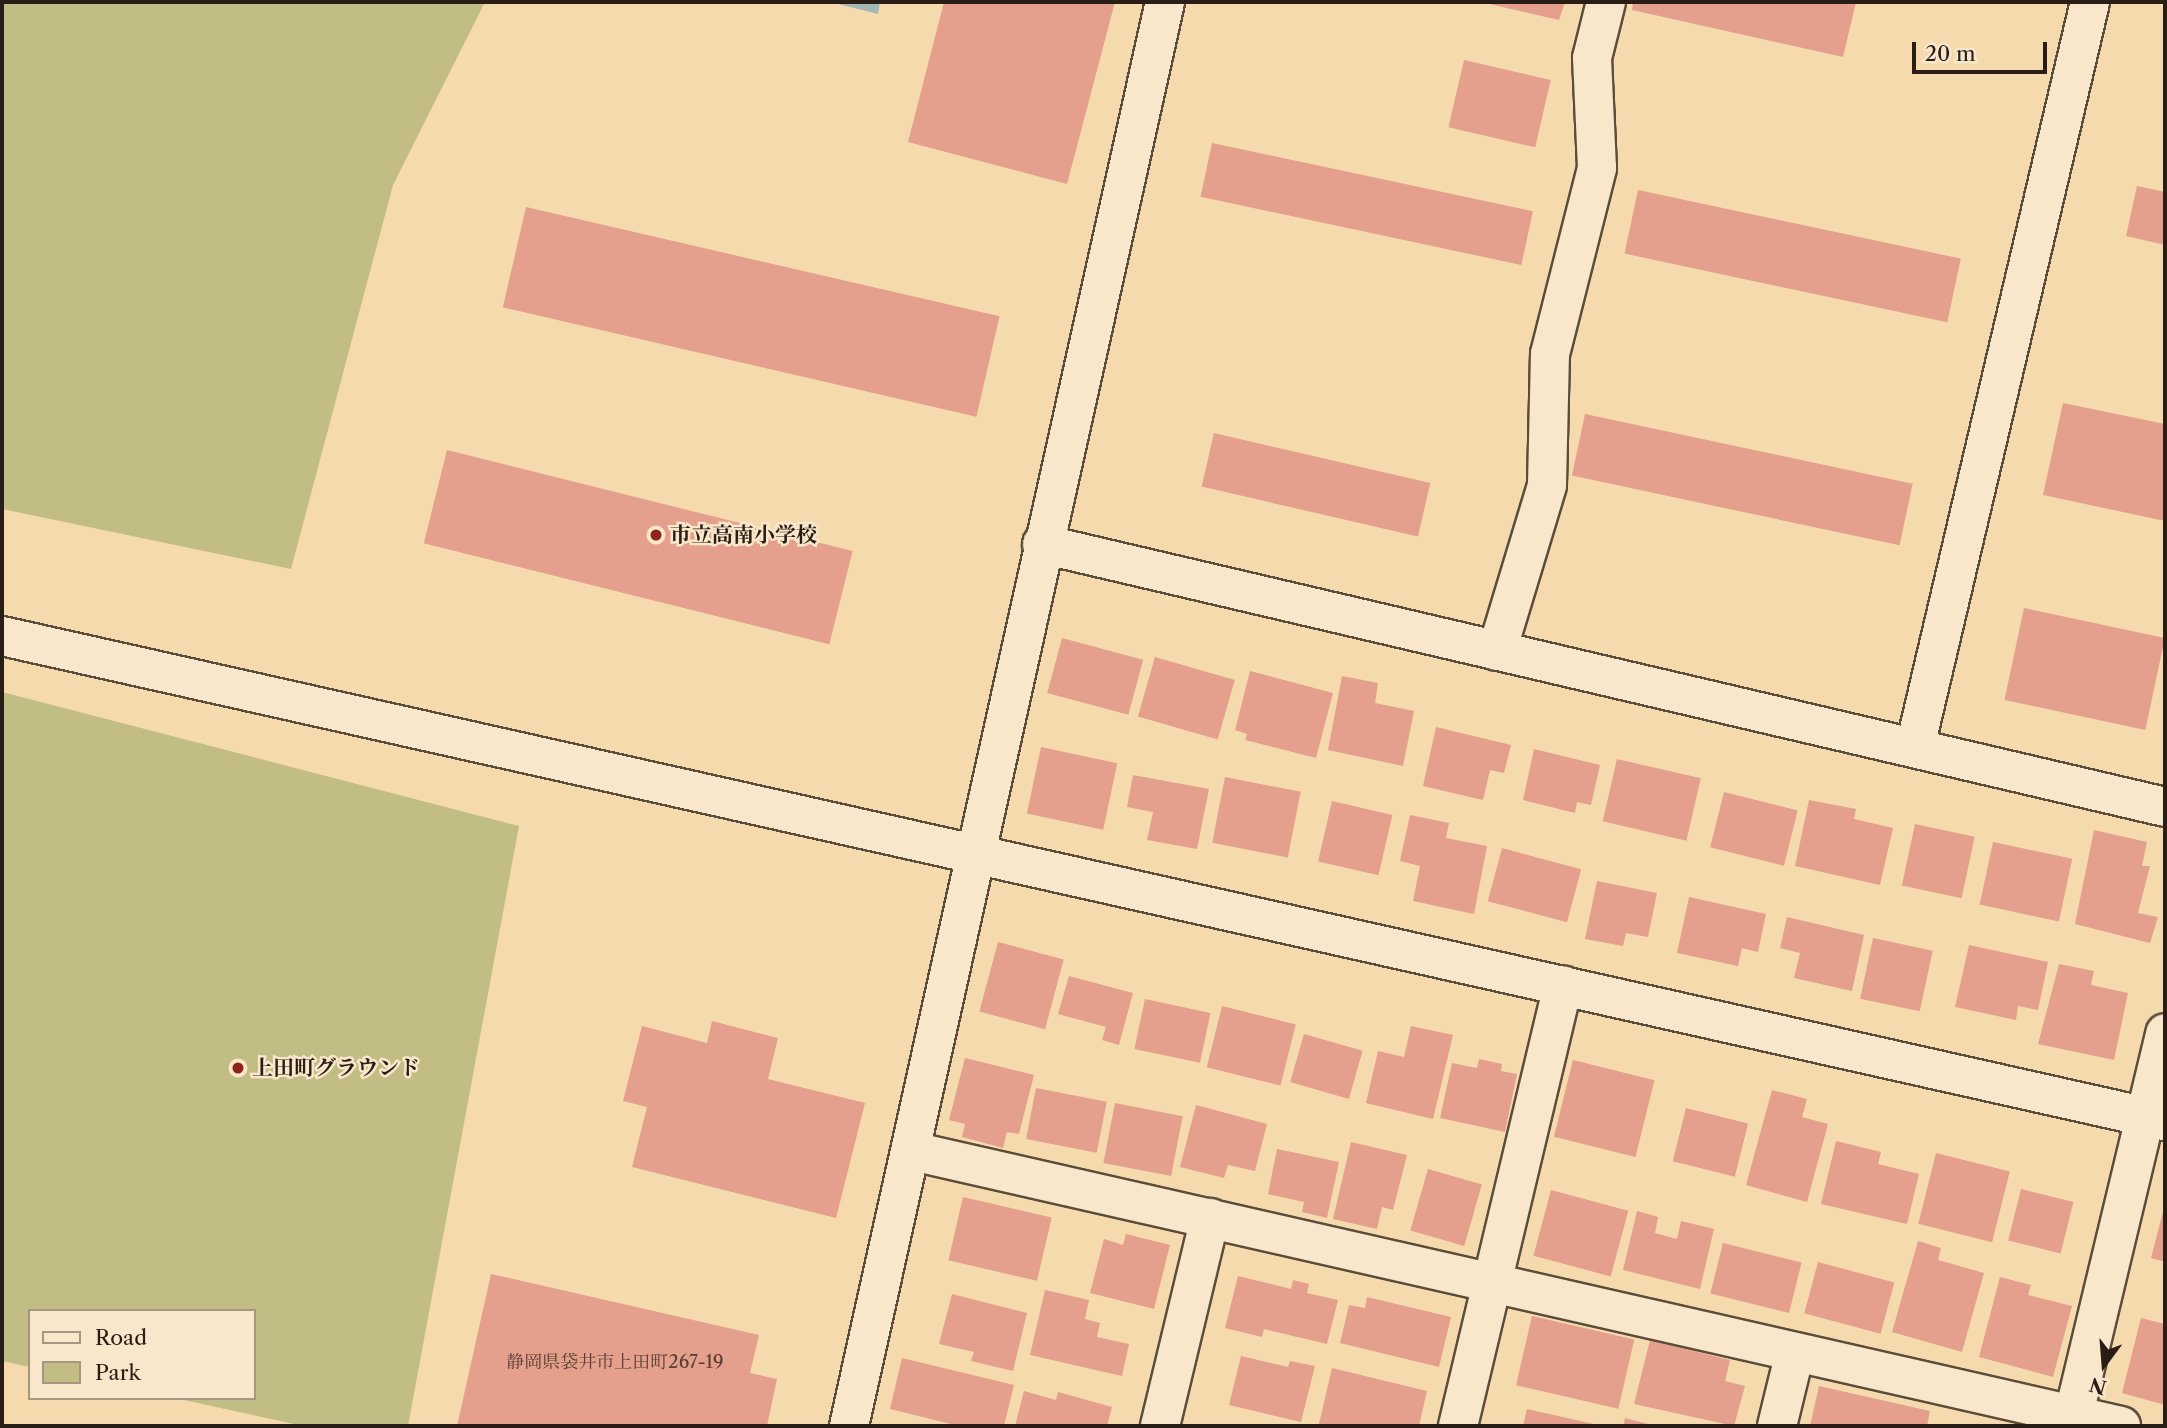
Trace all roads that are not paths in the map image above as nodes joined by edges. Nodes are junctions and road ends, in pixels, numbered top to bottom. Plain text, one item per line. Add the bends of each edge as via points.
1 (1165, 2) edge
2 (1606, 2) edge
3 (2090, 2) edge
4 (1042, 544) junction
5 (2, 636) edge
6 (1497, 651) junction
7 (1915, 747) junction
8 (2165, 807) edge
9 (976, 856) junction
10 (1563, 985) junction
11 (2165, 1033) edge
12 (2155, 1118) edge
13 (912, 1151) junction
14 (1210, 1218) junction
15 (1489, 1282) junction
16 (1795, 1352) junction
17 (2072, 1421) edge
18 (849, 1426) edge
19 (1160, 1426) edge
20 (1458, 1426) edge
21 (1777, 1426) edge
22 (2121, 1426) edge

1 - 4 street
2 - 6 street via 1592,58 1597,168 1550,354 1547,485
3 - 7 street
4 - 6 street
4 - 9 street
5 - 9 street
6 - 7 street
7 - 8 street
9 - 10 street
9 - 13 street
10 - 12 street
10 - 15 street
11 - 12 street
12 - 17 street
13 - 14 street
13 - 18 street
14 - 15 street
14 - 19 street
15 - 16 street
15 - 20 street
16 - 17 street
16 - 21 street
17 - 22 street

